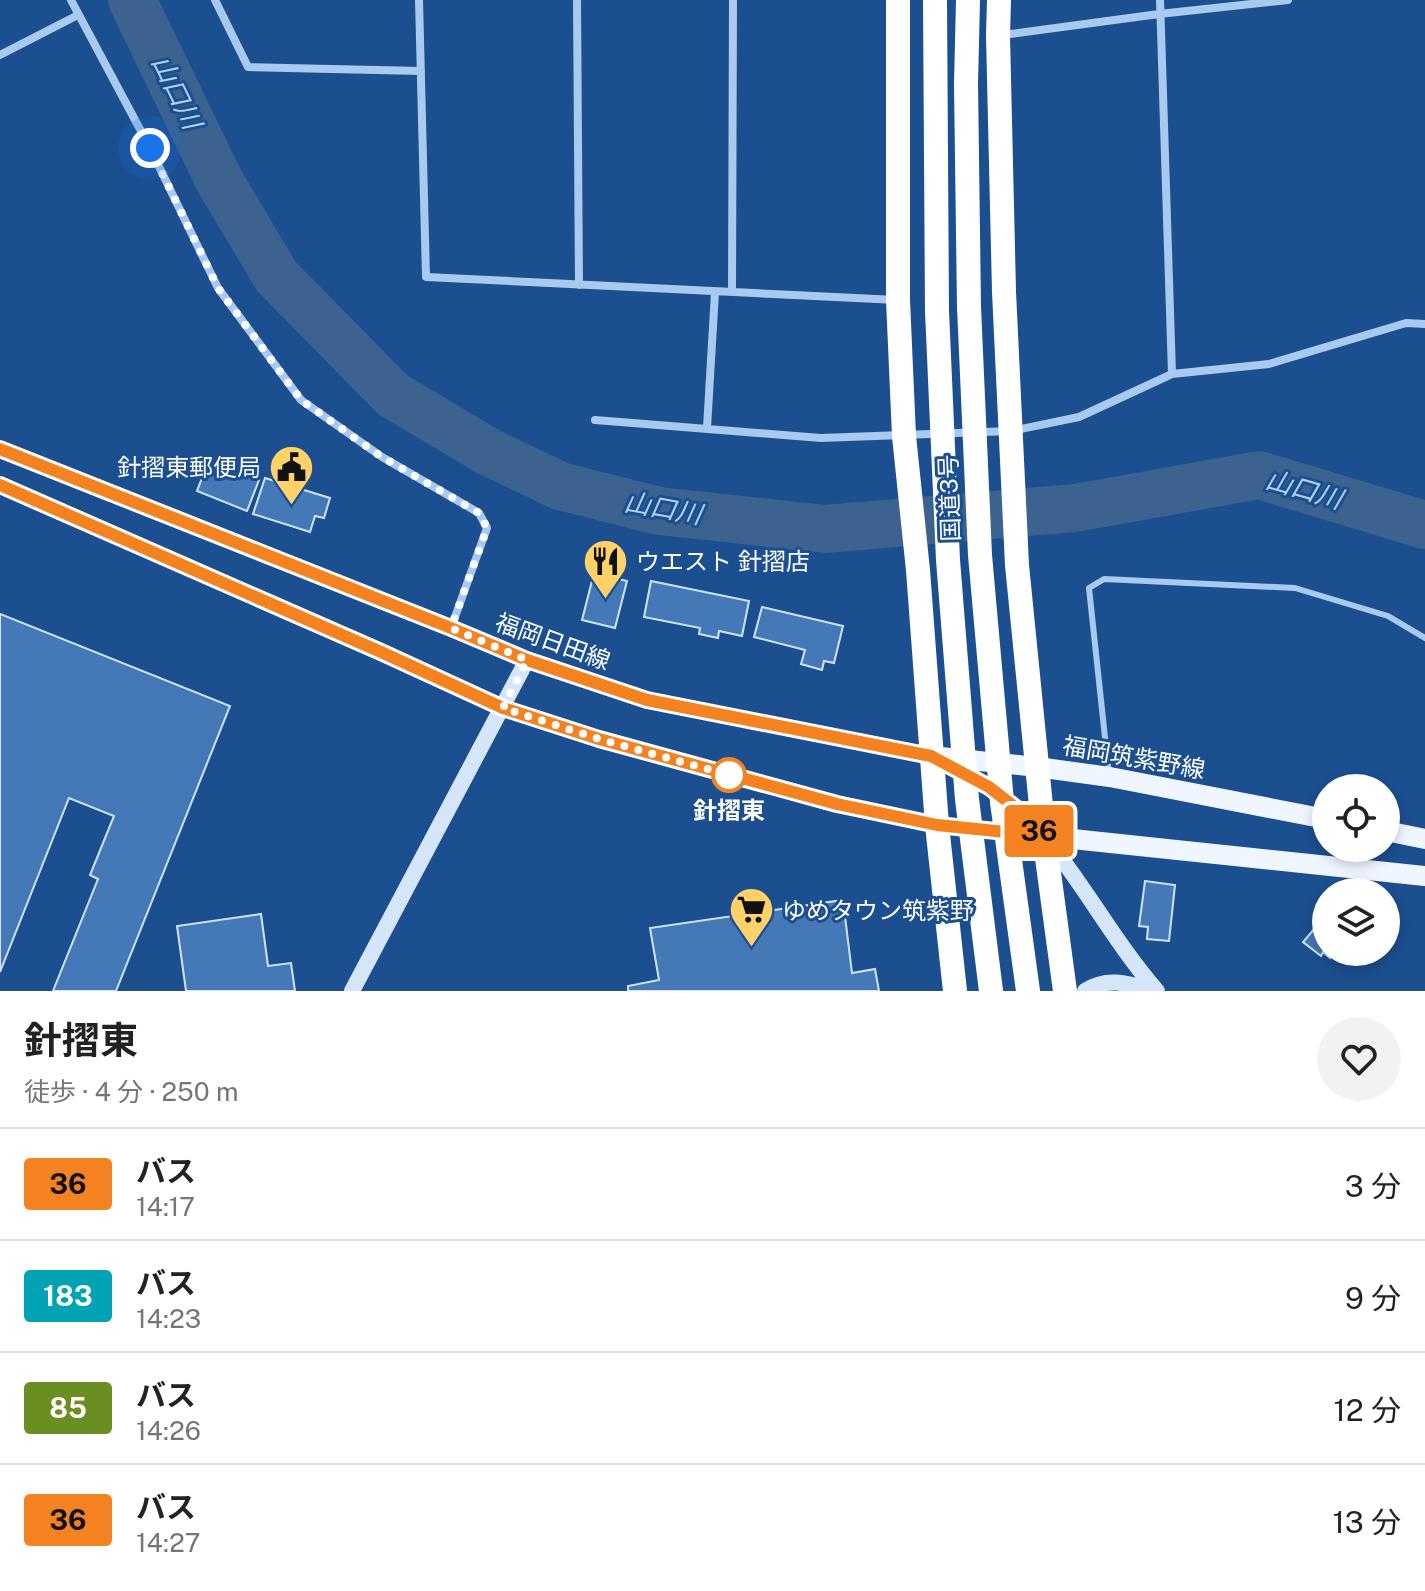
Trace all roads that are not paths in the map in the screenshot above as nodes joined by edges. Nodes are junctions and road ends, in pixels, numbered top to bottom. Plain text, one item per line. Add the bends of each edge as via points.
1 (71, 0) edge
2 (215, 0) edge
3 (419, 0) edge
4 (577, 0) edge
5 (733, 0) edge
6 (898, 0) edge
7 (935, 0) edge
8 (968, 0) edge
9 (999, 0) edge
10 (1160, 0) edge
11 (1288, 0) edge
12 (1159, 14) junction
13 (78, 15) junction
14 (998, 36) junction
15 (0, 55) edge
16 (421, 71) junction
17 (579, 285) junction
18 (715, 292) junction
19 (732, 292) junction
20 (898, 300) junction
21 (1425, 324) edge
22 (1172, 374) junction
23 (595, 420) dead end
24 (707, 428) junction
25 (1011, 441) junction
26 (905, 443) junction
27 (0, 449) edge
28 (0, 485) edge
29 (451, 628) junction
30 (1425, 638) edge
31 (527, 660) junction
32 (503, 708) junction
33 (931, 756) junction
34 (1037, 767) junction
35 (1110, 777) junction
36 (1312, 816) edge
37 (937, 825) junction
38 (1400, 834) edge
39 (1044, 836) junction
40 (1425, 839) edge
41 (1423, 878) edge
42 (352, 991) edge
43 (955, 991) edge
44 (991, 991) edge
45 (1028, 991) edge
46 (1065, 991) edge
47 (1085, 991) edge
48 (1155, 991) edge

1 - 13 street
2 - 16 street via 248,67
3 - 16 street
4 - 17 street
5 - 19 street
6 - 20 highway
7 - 44 highway, 国道3号, bridge via 937,311 948,560 967,799
8 - 45 highway, 国道3号, bridge via 969,307 980,555 1002,802
9 - 14 highway
10 - 12 street
11 - 12 street
12 - 14 street
12 - 22 street
13 - 15 street
13 - 29 street via 218,288 301,400 382,457 479,513 487,528
14 - 25 highway
16 - 17 street via 426,277
17 - 18 street
18 - 19 street
18 - 24 street
19 - 20 street
20 - 26 highway
21 - 22 street via 1406,323 1269,364
22 - 25 street
23 - 24 street
24 - 26 street
25 - 26 street
25 - 34 highway
26 - 33 highway
27 - 29 main road, 福岡日田線
28 - 32 main road
29 - 31 main road, 福岡日田線
30 - 35 lane via 1388,616 1295,588 1104,579 1089,588
31 - 32 main road
31 - 33 main road, 福岡日田線 via 647,700
32 - 37 main road via 837,804
32 - 42 main road
33 - 34 main road, 福岡筑紫野線
33 - 37 highway
33 - 39 main road, 福岡日田線 via 989,787
34 - 35 main road, 福岡筑紫野線
34 - 39 highway
35 - 36 main road, 福岡筑紫野線
37 - 39 main road
37 - 43 highway
38 - 40 main road
39 - 41 main road
39 - 46 highway
39 - 48 main road, 福岡日田線
47 - 48 main road via 1111,981

